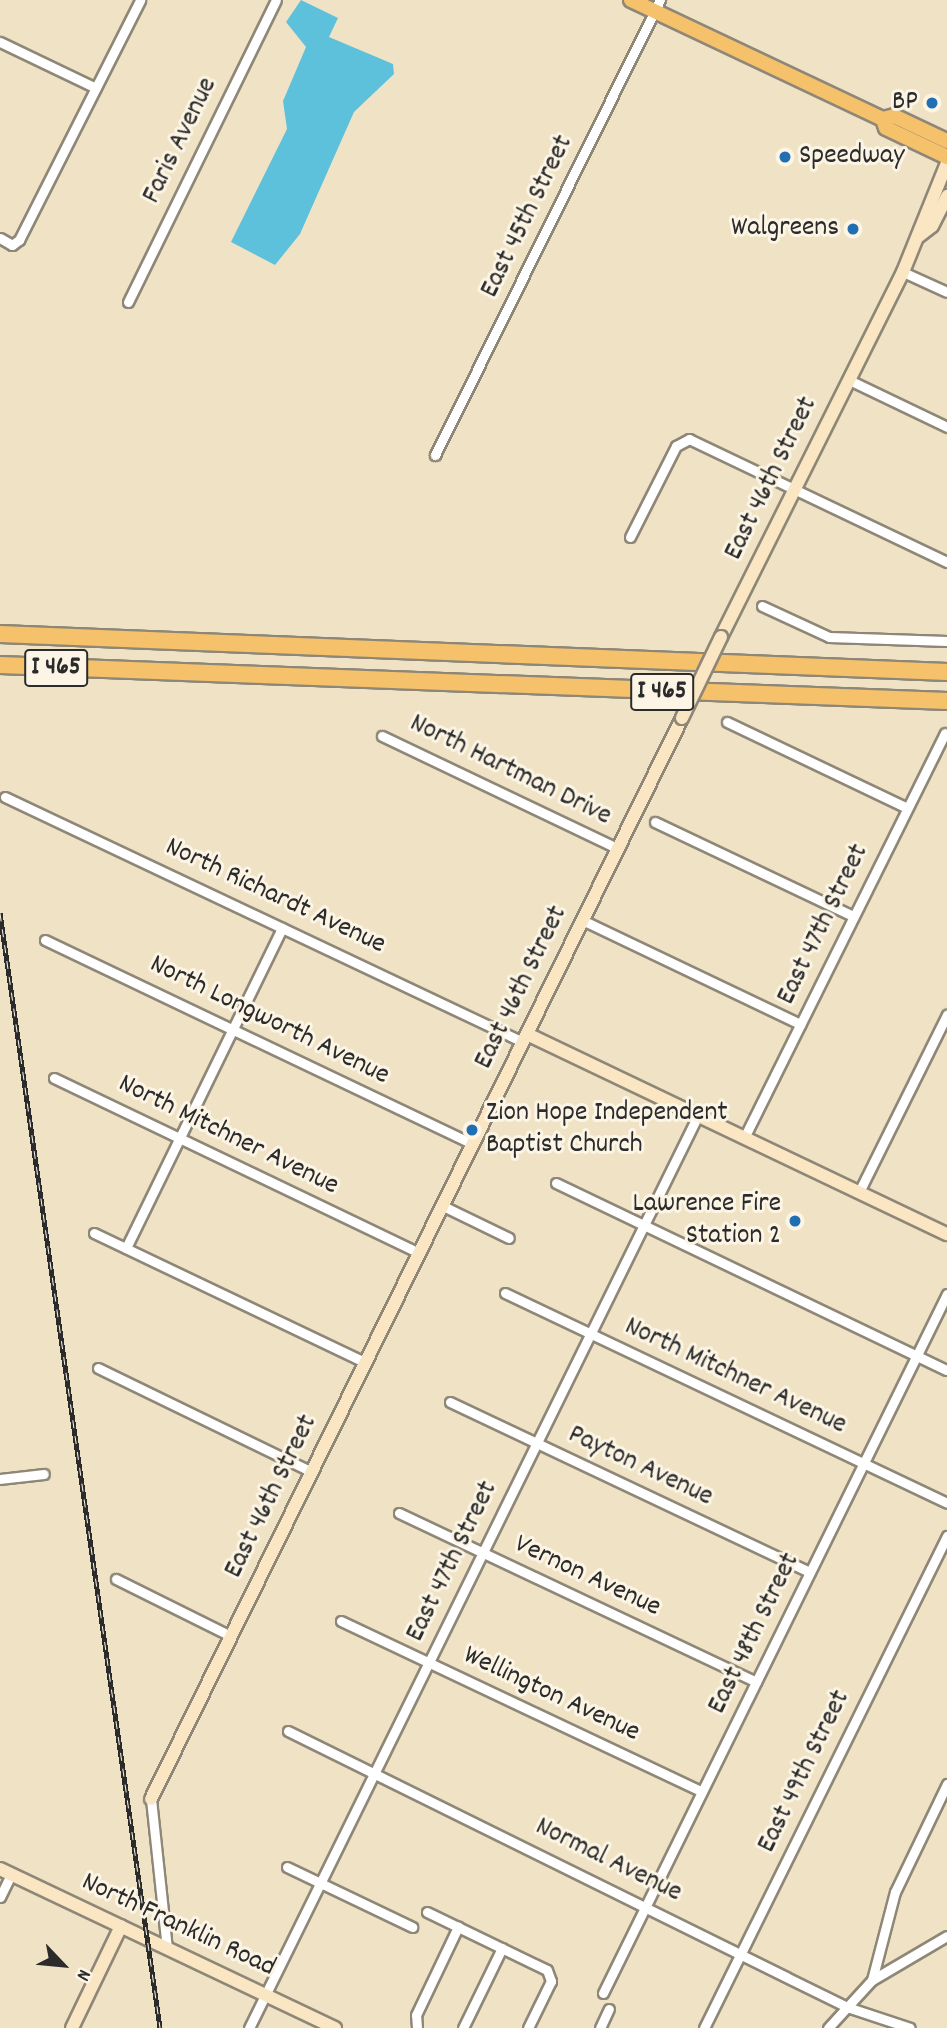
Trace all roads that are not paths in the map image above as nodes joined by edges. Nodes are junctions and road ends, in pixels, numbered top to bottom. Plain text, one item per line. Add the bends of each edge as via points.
1 (140, 0) edge
2 (276, 0) edge
3 (631, 0) edge
4 (658, 6) edge
5 (0, 42) edge
6 (96, 88) junction
7 (883, 119) junction
8 (947, 141) edge
9 (947, 157) edge
10 (947, 163) edge
11 (947, 196) edge
12 (919, 236) junction
13 (0, 239) edge
14 (903, 272) junction
15 (947, 292) edge
16 (128, 302) dead end
17 (849, 380) junction
18 (947, 427) edge
19 (435, 455) dead end
20 (795, 490) junction
21 (631, 537) dead end
22 (947, 562) edge
23 (762, 606) dead end
24 (0, 625) edge
25 (0, 634) edge
26 (47, 634) junction
27 (947, 640) edge
28 (0, 665) edge
29 (112, 670) junction
30 (947, 672) edge
31 (0, 674) edge
32 (947, 701) edge
33 (727, 722) dead end
34 (945, 733) dead end
35 (382, 736) dead end
36 (5, 797) dead end
37 (907, 808) junction
38 (655, 822) dead end
39 (617, 848) junction
40 (853, 916) junction
41 (582, 920) junction
42 (282, 928) junction
43 (45, 940) dead end
44 (947, 1014) edge
45 (800, 1024) junction
46 (233, 1030) junction
47 (525, 1038) junction
48 (54, 1078) dead end
49 (698, 1115) junction
50 (180, 1138) junction
51 (744, 1138) junction
52 (473, 1144) junction
53 (556, 1183) dead end
54 (859, 1192) junction
55 (443, 1206) junction
56 (643, 1226) junction
57 (94, 1233) dead end
58 (947, 1234) edge
59 (509, 1238) dead end
60 (126, 1248) junction
61 (419, 1253) junction
62 (505, 1293) dead end
63 (947, 1294) edge
64 (590, 1335) junction
65 (917, 1356) junction
66 (366, 1363) junction
67 (98, 1368) dead end
68 (947, 1370) edge
69 (450, 1402) dead end
70 (536, 1444) junction
71 (864, 1463) junction
72 (312, 1472) junction
73 (44, 1474) dead end
74 (0, 1479) edge
75 (947, 1503) edge
76 (399, 1513) dead end
77 (947, 1536) edge
78 (483, 1553) junction
79 (810, 1572) junction
80 (116, 1579) dead end
81 (341, 1621) dead end
82 (231, 1636) junction
83 (429, 1663) junction
84 (756, 1682) junction
85 (288, 1731) dead end
86 (374, 1773) junction
87 (947, 1784) edge
88 (702, 1792) junction
89 (151, 1799) joint
90 (286, 1867) dead end
91 (6, 1872) edge
92 (321, 1884) junction
93 (0, 1897) edge
94 (647, 1905) junction
95 (427, 1912) dead end
96 (121, 1926) junction
97 (412, 1927) dead end
98 (458, 1927) junction
99 (947, 1936) edge
100 (167, 1948) junction
101 (502, 1948) junction
102 (741, 1951) junction
103 (872, 1980) junction
104 (603, 1993) dead end
105 (266, 1995) junction
106 (847, 2007) junction
107 (609, 2009) dead end
108 (72, 2028) edge
109 (250, 2028) edge
110 (335, 2028) edge
111 (417, 2028) edge
112 (463, 2028) edge
113 (528, 2028) edge
114 (600, 2028) edge
115 (704, 2028) edge
116 (828, 2028) edge
117 (910, 2028) edge

1 - 6 street
2 - 16 street, Faris Avenue
3 - 4 main road
4 - 7 main road
4 - 19 street, East 45th Street
5 - 6 street
6 - 13 street via 19,240 12,245
7 - 8 main road via 894,116
7 - 9 main road via 886,128
10 - 12 street, East 46th Street via 920,219
11 - 12 street, East 46th Street via 932,226
12 - 14 street, East 46th Street
14 - 15 street
14 - 17 street, East 46th Street
17 - 18 street
17 - 20 street, East 46th Street
20 - 21 street via 685,439 676,446
20 - 22 street
20 - 39 street, East 46th Street, bridge
23 - 27 street via 829,637
24 - 26 highway
25 - 26 highway, I 465
26 - 30 highway, I 465
28 - 29 highway, I 465
29 - 31 highway
29 - 32 highway, I 465
33 - 37 street
34 - 37 street, East 47th Street
35 - 39 street, North Hartman Drive
36 - 42 street, North Richardt Avenue
37 - 40 street, East 47th Street
38 - 40 street
39 - 41 street, East 46th Street
40 - 45 street, East 47th Street
41 - 45 street
41 - 47 street, East 46th Street
42 - 46 street
42 - 47 street, North Richardt Avenue
43 - 46 street, North Longworth Avenue
44 - 54 street
45 - 51 street, East 47th Street
46 - 50 street
46 - 52 street, North Longworth Avenue
47 - 49 street, North Richardt Avenue
47 - 52 street, East 46th Street
48 - 50 street, North Mitchner Avenue
49 - 51 street, North Richardt Avenue
49 - 56 street, East 47th Street
50 - 60 street
50 - 61 street, North Mitchner Avenue
51 - 54 street, North Richardt Avenue
52 - 55 street, East 46th Street
53 - 56 street
54 - 58 street, North Richardt Avenue
55 - 59 street
55 - 61 street, East 46th Street
56 - 64 street, East 47th Street
56 - 65 street
57 - 60 street
60 - 66 street
61 - 66 street, East 46th Street
62 - 64 street, North Mitchner Avenue
63 - 65 street, East 48th Street
64 - 70 street, East 47th Street
64 - 71 street, North Mitchner Avenue
65 - 68 street
65 - 71 street, East 48th Street
66 - 72 street, East 46th Street
67 - 72 street
69 - 70 street, Payton Avenue
70 - 78 street, East 47th Street
70 - 79 street, Payton Avenue
71 - 75 street, North Mitchner Avenue
71 - 79 street, East 48th Street
72 - 82 street, East 46th Street
73 - 74 street
76 - 78 street, Vernon Avenue
77 - 102 street, East 49th Street
78 - 83 street, East 47th Street
78 - 84 street, Vernon Avenue
79 - 84 street, East 48th Street
80 - 82 street
81 - 83 street, Wellington Avenue
82 - 89 street, East 46th Street
83 - 86 street, East 47th Street
83 - 88 street, Wellington Avenue
84 - 88 street, East 48th Street
85 - 86 street, Normal Avenue
86 - 92 street, East 47th Street
86 - 94 street, Normal Avenue
87 - 103 street via 895,1892
88 - 94 street, East 48th Street
89 - 100 street
90 - 92 street
91 - 93 street
91 - 96 street, North Franklin Road
92 - 97 street
92 - 105 street, East 47th Street
94 - 102 street, Normal Avenue
94 - 104 street, East 48th Street
95 - 98 street
96 - 100 street, North Franklin Road
96 - 108 street
98 - 101 street
98 - 111 street via 416,2015
99 - 103 street
100 - 105 street, North Franklin Road
101 - 112 street
101 - 113 street via 547,1970 551,1981
102 - 106 street, Normal Avenue
102 - 115 street, East 49th Street
103 - 106 street
105 - 109 street, East 47th Street
105 - 110 street, North Franklin Road
106 - 116 street
106 - 117 street, Normal Avenue
107 - 114 street

